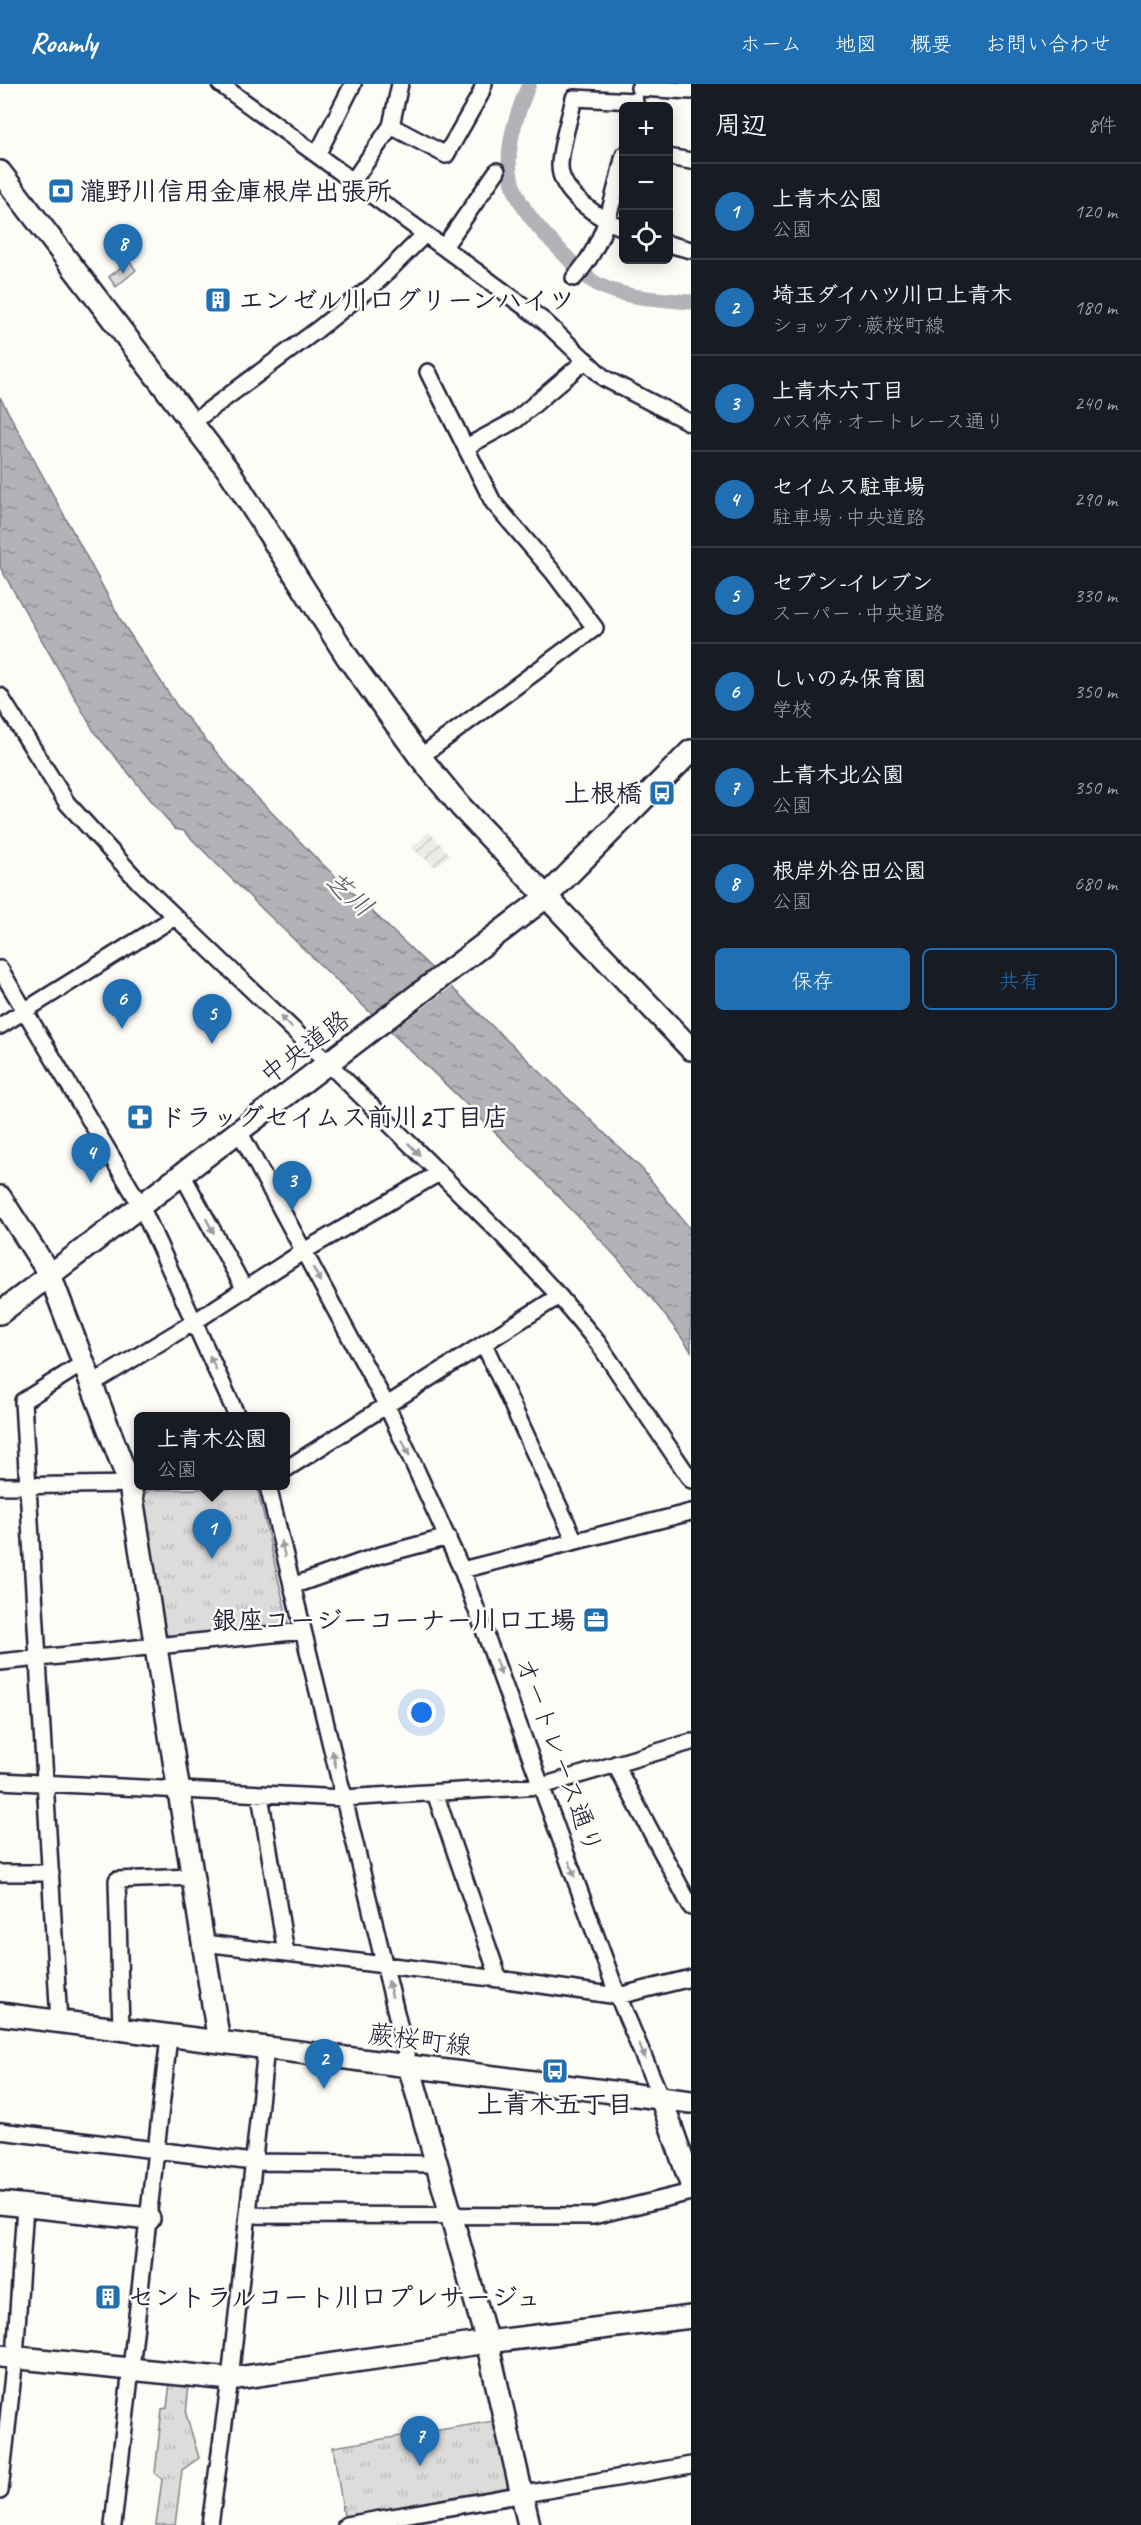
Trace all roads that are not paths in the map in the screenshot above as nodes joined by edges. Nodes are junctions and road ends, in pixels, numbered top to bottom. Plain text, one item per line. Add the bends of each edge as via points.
1 (220, 84) edge
2 (353, 84) edge
3 (400, 84) edge
4 (484, 84) edge
5 (691, 92) edge
6 (637, 95) edge
7 (391, 126) junction
8 (317, 155) junction
9 (624, 156) edge
10 (673, 158) edge
11 (691, 161) edge
12 (497, 171) dead end
13 (0, 172) edge
14 (353, 181) junction
15 (608, 223) junction
16 (619, 226) edge
17 (424, 234) junction
18 (673, 245) edge
19 (444, 247) junction
20 (691, 250) edge
21 (574, 278) dead end
22 (586, 360) junction
23 (428, 372) dead end
24 (193, 422) junction
25 (691, 423) edge
26 (466, 447) junction
27 (0, 696) edge
28 (420, 757) junction
29 (689, 757) edge
30 (546, 897) junction
31 (176, 917) junction
32 (0, 969) edge
33 (26, 1011) junction
34 (0, 1026) edge
35 (691, 1049) edge
36 (336, 1057) junction
37 (239, 1131) junction
38 (439, 1173) junction
39 (182, 1174) junction
40 (0, 1197) edge
41 (141, 1206) junction
42 (304, 1251) junction
43 (50, 1275) junction
44 (244, 1290) junction
45 (559, 1296) junction
46 (0, 1313) edge
47 (194, 1322) junction
48 (484, 1344) junction
49 (85, 1362) junction
50 (93, 1383) junction
51 (387, 1406) junction
52 (235, 1412) edge
53 (290, 1466) edge
54 (691, 1480) edge
55 (134, 1484) edge
56 (0, 1486) edge
57 (30, 1486) junction
58 (135, 1490) edge
59 (269, 1490) edge
60 (691, 1512) edge
61 (448, 1537) junction
62 (575, 1541) junction
63 (462, 1570) junction
64 (292, 1586) junction
65 (303, 1631) junction
66 (154, 1645) junction
67 (39, 1658) junction
68 (0, 1662) edge
69 (690, 1745) edge
70 (615, 1764) junction
71 (0, 1781) edge
72 (46, 1783) junction
73 (542, 1786) junction
74 (177, 1791) junction
75 (435, 1792) junction
76 (260, 1795) junction
77 (343, 1798) junction
78 (0, 1873) edge
79 (51, 1873) junction
80 (192, 1877) junction
81 (691, 1907) edge
82 (204, 1943) junction
83 (286, 1953) junction
84 (384, 1966) junction
85 (691, 1978) edge
86 (499, 1979) junction
87 (618, 1996) junction
88 (0, 2014) edge
89 (59, 2022) junction
90 (121, 2030) junction
91 (169, 2037) junction
92 (219, 2042) junction
93 (266, 2048) junction
94 (409, 2066) junction
95 (661, 2098) junction
96 (691, 2102) edge
97 (0, 2131) edge
98 (157, 2150) junction
99 (254, 2162) junction
100 (437, 2164) junction
101 (691, 2184) edge
102 (691, 2192) edge
103 (0, 2203) edge
104 (25, 2206) junction
105 (248, 2215) junction
106 (451, 2217) junction
107 (149, 2219) junction
108 (691, 2317) edge
109 (487, 2342) junction
110 (7, 2357) edge
111 (130, 2368) junction
112 (230, 2379) junction
113 (691, 2465) edge
114 (0, 2491) edge
115 (522, 2494) junction
116 (113, 2525) edge
117 (210, 2525) edge
118 (346, 2525) edge
119 (529, 2525) edge

1 - 8 street
2 - 8 street
3 - 7 street
4 - 7 street via 446,155
5 - 6 street
6 - 15 street via 574,98 560,168 566,184 585,207
7 - 14 street
8 - 14 street
9 - 15 street
10 - 11 street
12 - 19 street
13 - 24 street
14 - 17 street
15 - 16 street
15 - 21 street via 587,264
17 - 19 street
17 - 24 street via 376,283
18 - 20 street
19 - 22 street via 544,321
22 - 25 street via 604,378
22 - 26 street via 516,420
23 - 26 street
24 - 28 street via 266,525 348,658
26 - 28 street via 493,502 595,628
27 - 31 street via 68,803
28 - 30 street
29 - 30 street, 中央道路
30 - 35 street
30 - 36 street, 中央道路
31 - 33 street
36 -> 31 street
32 - 33 street
33 - 34 street
33 - 41 street
36 - 37 street, 中央道路
36 -> 38 street
37 - 39 street, 中央道路
37 - 42 street, オートレース通り
38 - 42 street
38 - 45 street
39 - 41 street, 中央道路
39 -> 44 street
40 - 43 street
41 - 43 street, 中央道路
41 - 47 street
42 - 44 street
42 -> 51 street, オートレース通り
43 - 46 street, 中央道路
43 - 49 street
44 - 47 street
45 - 48 street
45 - 54 street via 598,1343
47 - 50 street
52 -> 47 street
48 - 51 street
48 - 62 street
49 - 50 street
49 - 57 street via 23,1401
50 - 55 street
51 - 53 street
51 -> 61 street, オートレース通り
55 - 57 street
56 - 57 street
57 - 67 street
58 - 66 street
64 -> 59 street
60 - 62 street
61 - 63 street, オートレース通り
61 - 64 street via 377,1556
62 - 63 street
63 -> 73 street, オートレース通り
64 - 65 street
65 - 66 street
77 -> 65 street
66 - 67 street
66 - 74 street
67 - 68 street
67 - 72 street
69 - 70 street
70 - 73 street
70 - 81 street
71 - 72 street
72 - 74 street
72 - 79 street
73 - 75 street
73 -> 87 street, オートレース通り
74 - 76 street
74 - 80 street
75 - 77 street
75 - 86 street
76 - 77 street
76 - 83 street
77 - 84 street
78 - 79 street
79 - 89 street
80 - 82 street
80 - 90 street via 117,1880
82 - 83 street
82 - 92 street
83 - 84 street
84 - 86 street
94 -> 84 street
85 - 87 street
86 - 87 street
87 -> 95 street, オートレース通り
88 - 89 street, 蕨桜町線
89 - 90 street, 蕨桜町線
90 - 91 street, 蕨桜町線
91 - 92 street, 蕨桜町線
91 - 98 street
92 - 93 street, 蕨桜町線
93 - 94 street, 蕨桜町線
93 - 99 street
94 - 95 street, 蕨桜町線
94 - 100 street
95 - 96 street, 蕨桜町線
95 - 101 street, オートレース通り
97 - 98 street
98 - 99 street
98 - 107 street
99 - 100 street
99 - 105 street
100 - 106 street
102 - 106 street via 593,2216
103 - 104 street
104 - 107 street
104 - 110 street
105 - 106 street
105 - 112 street
106 - 109 street
107 - 111 street
108 - 109 street
109 - 112 street
109 - 115 street
110 - 111 street
110 - 114 street
111 - 112 street
111 - 116 street
112 - 117 street
113 - 115 street
115 - 118 street
115 - 119 street

